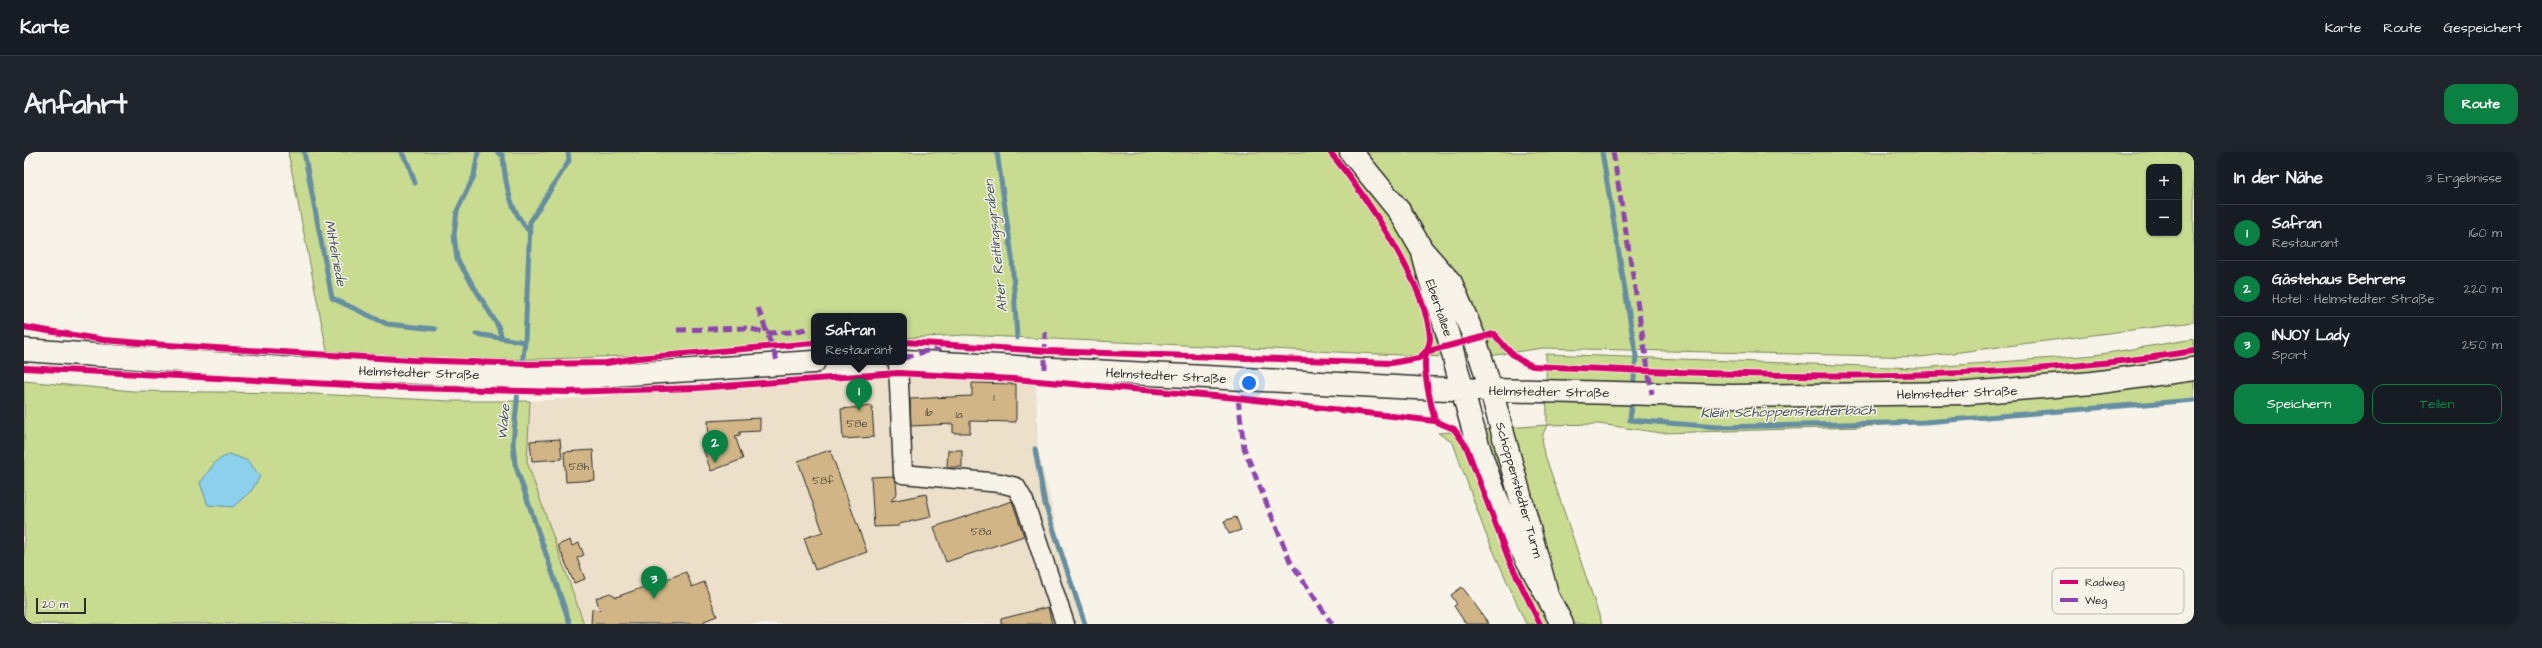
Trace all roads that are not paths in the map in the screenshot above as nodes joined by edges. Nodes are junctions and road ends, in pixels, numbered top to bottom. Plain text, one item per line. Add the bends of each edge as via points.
1 (1351, 152) edge
2 (1422, 250) junction
3 (24, 350) edge
4 (907, 361) edge
5 (811, 362) edge
6 (898, 365) edge
7 (2194, 369) edge
8 (1461, 390) junction
9 (1491, 390) junction
10 (1546, 590) junction
11 (1065, 624) edge
12 (1562, 624) edge

1 - 2 street, Ebertallee via 1400,212
2 - 8 street, Ebertallee via 1429,282 1451,345
2 - 9 street, Ebertallee via 1451,283 1475,339
3 - 5 street, Helmstedter Straße via 282,368 566,378
4 - 8 street, Helmstedter Straße
6 - 11 street via 903,474 1000,483 1016,487 1024,501
7 - 9 street, Helmstedter Straße via 2093,383 1968,393 1733,396
8 - 9 street, Helmstedter Straße
8 - 10 street, Schöppenstedter Turm via 1501,507 1525,560
9 - 10 street, Schöppenstedter Turm
10 - 12 street, Schöppenstedter Turm

